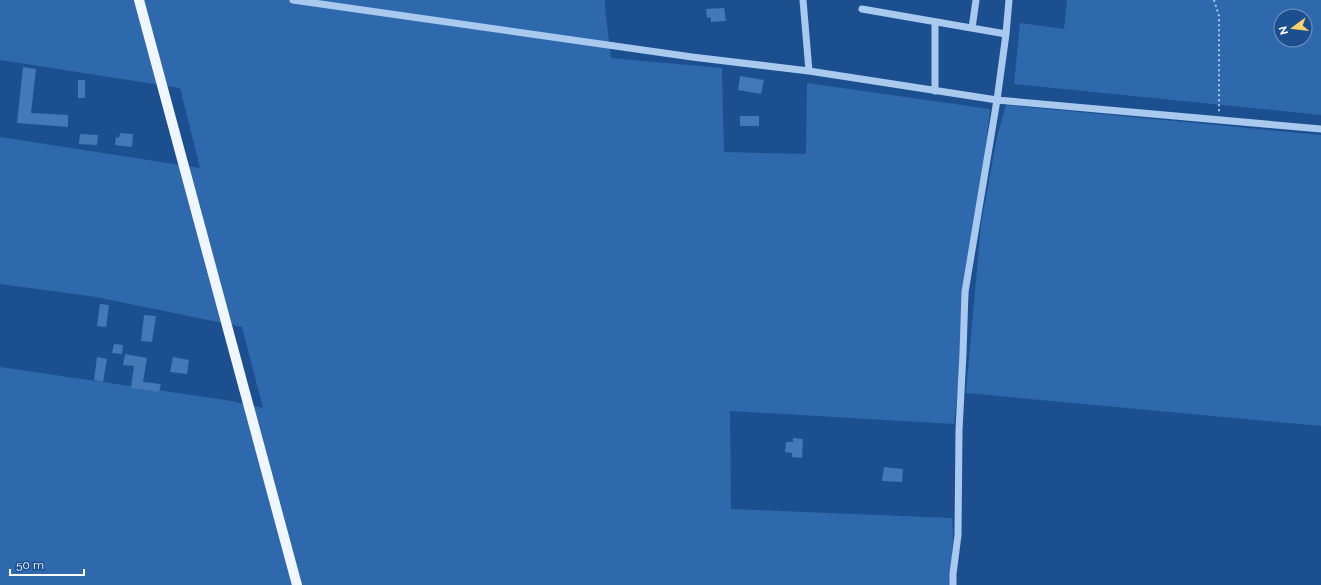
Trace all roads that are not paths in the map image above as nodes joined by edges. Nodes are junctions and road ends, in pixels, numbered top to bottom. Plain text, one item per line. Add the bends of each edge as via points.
1 (139, 0) edge
2 (293, 0) edge
3 (803, 0) edge
4 (976, 0) edge
5 (1009, 0) edge
6 (862, 9) dead end
7 (936, 22) junction
8 (972, 28) junction
9 (1006, 34) junction
10 (809, 71) junction
11 (935, 90) junction
12 (997, 100) junction
13 (1321, 129) edge
14 (297, 585) edge
15 (953, 585) edge

1 - 14 main road
2 - 10 street via 692,57
3 - 10 street
4 - 8 street
5 - 9 street
6 - 7 street
7 - 8 street
7 - 11 street
8 - 9 street
9 - 12 street
10 - 11 street
11 - 12 street
12 - 13 street
12 - 15 street via 965,292 959,430 958,536

